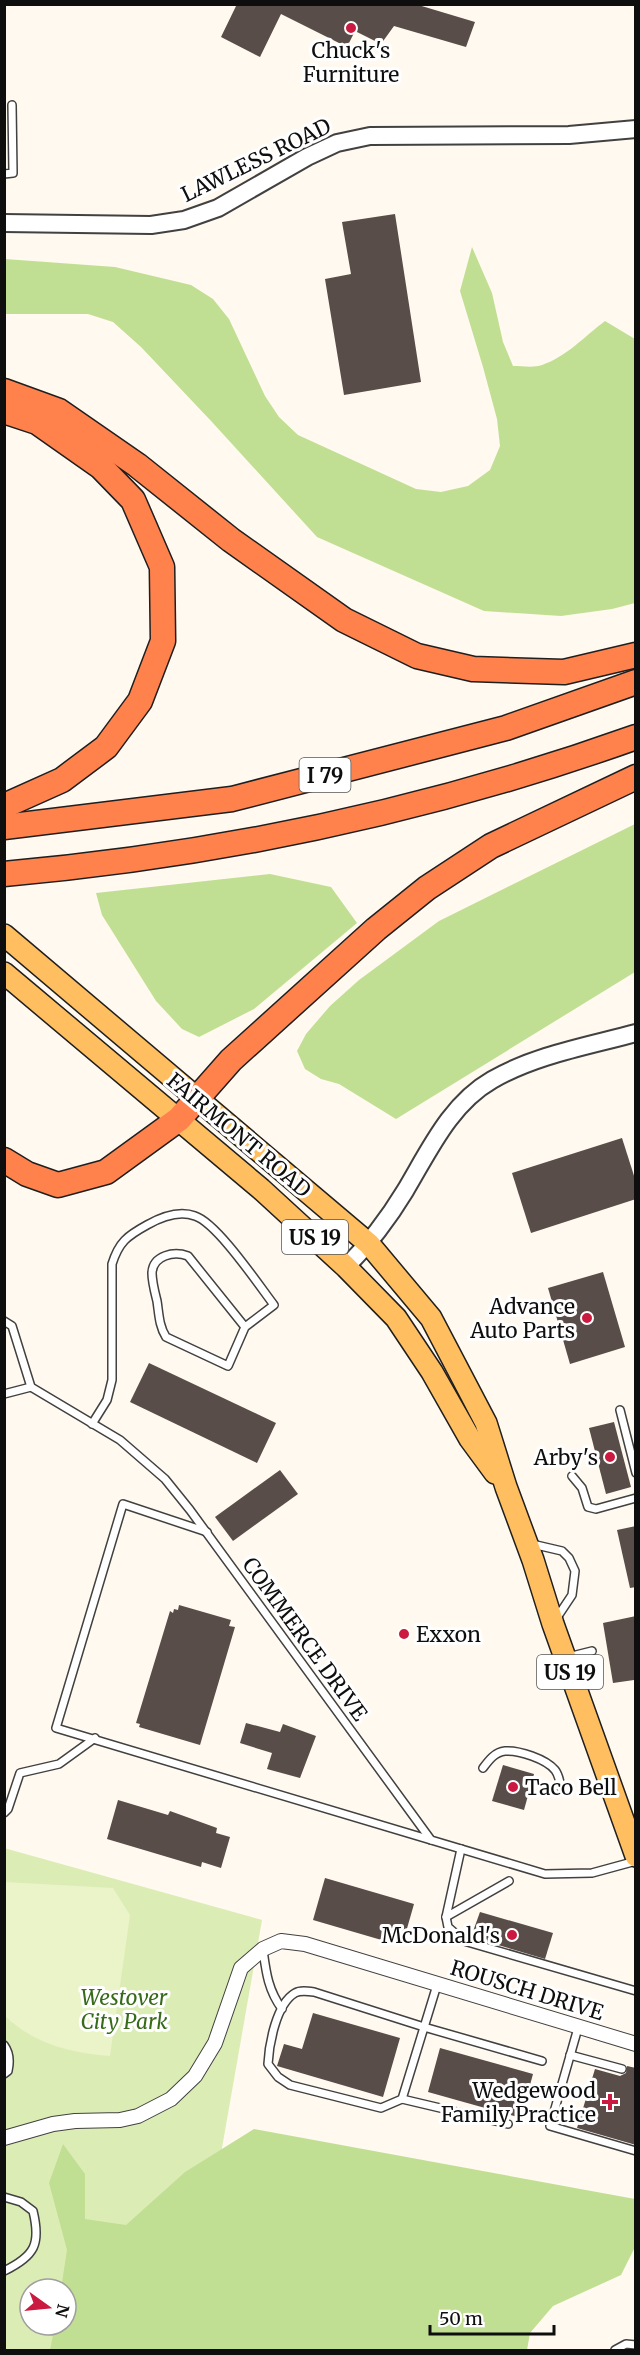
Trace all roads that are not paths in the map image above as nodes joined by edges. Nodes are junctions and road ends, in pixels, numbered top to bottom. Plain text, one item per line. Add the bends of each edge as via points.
1 (12, 105) dead end
2 (636, 129) edge
3 (4, 174) edge
4 (4, 222) edge
5 (4, 391) edge
6 (4, 411) edge
7 (636, 655) edge
8 (636, 682) edge
9 (636, 737) edge
10 (636, 777) edge
11 (4, 806) edge
12 (4, 827) edge
13 (4, 874) edge
14 (4, 935) edge
15 (4, 973) edge
16 (636, 1032) edge
17 (195, 1099) junction
18 (179, 1119) junction
19 (4, 1160) edge
20 (369, 1244) junction
21 (346, 1267) junction
22 (4, 1321) edge
23 (245, 1327) junction
24 (31, 1387) junction
25 (4, 1394) edge
26 (621, 1410) dead end
27 (92, 1424) junction
28 (636, 1473) edge
29 (572, 1476) dead end
30 (506, 1487) junction
31 (636, 1498) edge
32 (207, 1532) junction
33 (527, 1542) junction
34 (553, 1624) junction
35 (592, 1651) dead end
36 (565, 1658) junction
37 (96, 1738) junction
38 (483, 1768) dead end
39 (561, 1788) dead end
40 (4, 1813) edge
41 (431, 1840) junction
42 (461, 1849) junction
43 (636, 1859) edge
44 (509, 1881) dead end
45 (446, 1917) junction
46 (263, 1949) junction
47 (437, 1984) junction
48 (636, 1991) edge
49 (282, 2009) junction
50 (424, 2027) junction
51 (578, 2028) junction
52 (636, 2044) edge
53 (4, 2045) edge
54 (570, 2055) junction
55 (542, 2061) dead end
56 (622, 2069) dead end
57 (4, 2074) edge
58 (402, 2099) junction
59 (508, 2124) dead end
60 (4, 2138) edge
61 (636, 2151) edge
62 (4, 2198) edge
63 (4, 2271) edge
64 (636, 2345) edge
65 (615, 2350) edge

1 - 3 lane via 13,173
2 - 4 street, LAWLESS ROAD via 569,135 370,136 337,143 218,208 184,220 151,225
5 - 7 highway via 59,411 344,620 417,657 473,669 564,672
6 - 11 highway via 38,422 101,467 133,500 162,567 163,641 140,701 106,747 62,780
8 - 12 highway, I 79 via 506,728 232,799
9 - 13 highway, I 79 via 492,785 340,824 149,859
10 - 17 highway via 491,846 427,888 376,928 231,1060
14 - 17 main road, FAIRMONT ROAD / US 19
15 - 18 main road, FAIRMONT ROAD / US 19
16 - 20 street via 523,1065 490,1081 465,1102 439,1133
17 - 18 highway
17 - 20 main road, FAIRMONT ROAD / US 19
18 - 19 highway via 106,1172 58,1185 27,1174
18 - 21 main road, FAIRMONT ROAD / US 19
20 - 21 street
20 - 30 main road, FAIRMONT ROAD / US 19 via 431,1318 486,1423
21 - 30 main road, FAIRMONT ROAD / US 19 via 396,1318 470,1438
22 - 24 lane via 12,1326
23 - 23 lane via 188,1256 179,1252 157,1262 152,1272 166,1337 228,1366
23 - 27 lane via 274,1305 211,1225 195,1215 173,1214 130,1234 117,1247 112,1264 112,1380 107,1400
24 - 25 lane
24 - 27 lane, COMMERCE DRIVE
26 - 28 lane
27 - 32 lane, COMMERCE DRIVE via 120,1440 165,1479
29 - 31 lane via 582,1488 588,1507 596,1509
30 - 33 main road, FAIRMONT ROAD / US 19
32 - 37 lane via 123,1504 56,1728
32 - 41 lane, COMMERCE DRIVE
33 - 34 main road, FAIRMONT ROAD / US 19
33 - 34 lane via 562,1551 575,1570 572,1595
34 - 36 main road, FAIRMONT ROAD / US 19
35 - 36 lane
36 - 43 main road, FAIRMONT ROAD / US 19
37 - 40 lane via 59,1764 20,1773
37 - 41 lane
38 - 39 lane via 498,1753 523,1754 554,1769
41 - 42 lane
42 - 43 lane via 545,1874 592,1873
42 - 45 lane
44 - 45 lane
45 - 48 lane via 448,1927 464,1941
46 - 47 street, ROUSCH DRIVE via 281,1941 305,1944
46 - 49 lane via 272,1995
46 - 60 street, ROUSCH DRIVE via 241,1968 215,2043 195,2076 171,2099 138,2116 53,2124
47 - 50 lane
47 - 51 street, ROUSCH DRIVE
49 - 50 lane via 294,1993 304,1991
49 - 58 lane via 268,2053 268,2064 278,2077 290,2085 381,2108
50 - 55 lane
50 - 58 lane
51 - 52 street, ROUSCH DRIVE
51 - 54 lane
53 - 57 lane via 10,2062
54 - 56 lane
54 - 61 lane via 550,2127
58 - 59 lane
62 - 63 lane via 21,2202 33,2211 38,2229 34,2249 21,2263
64 - 65 lane via 626,2344

